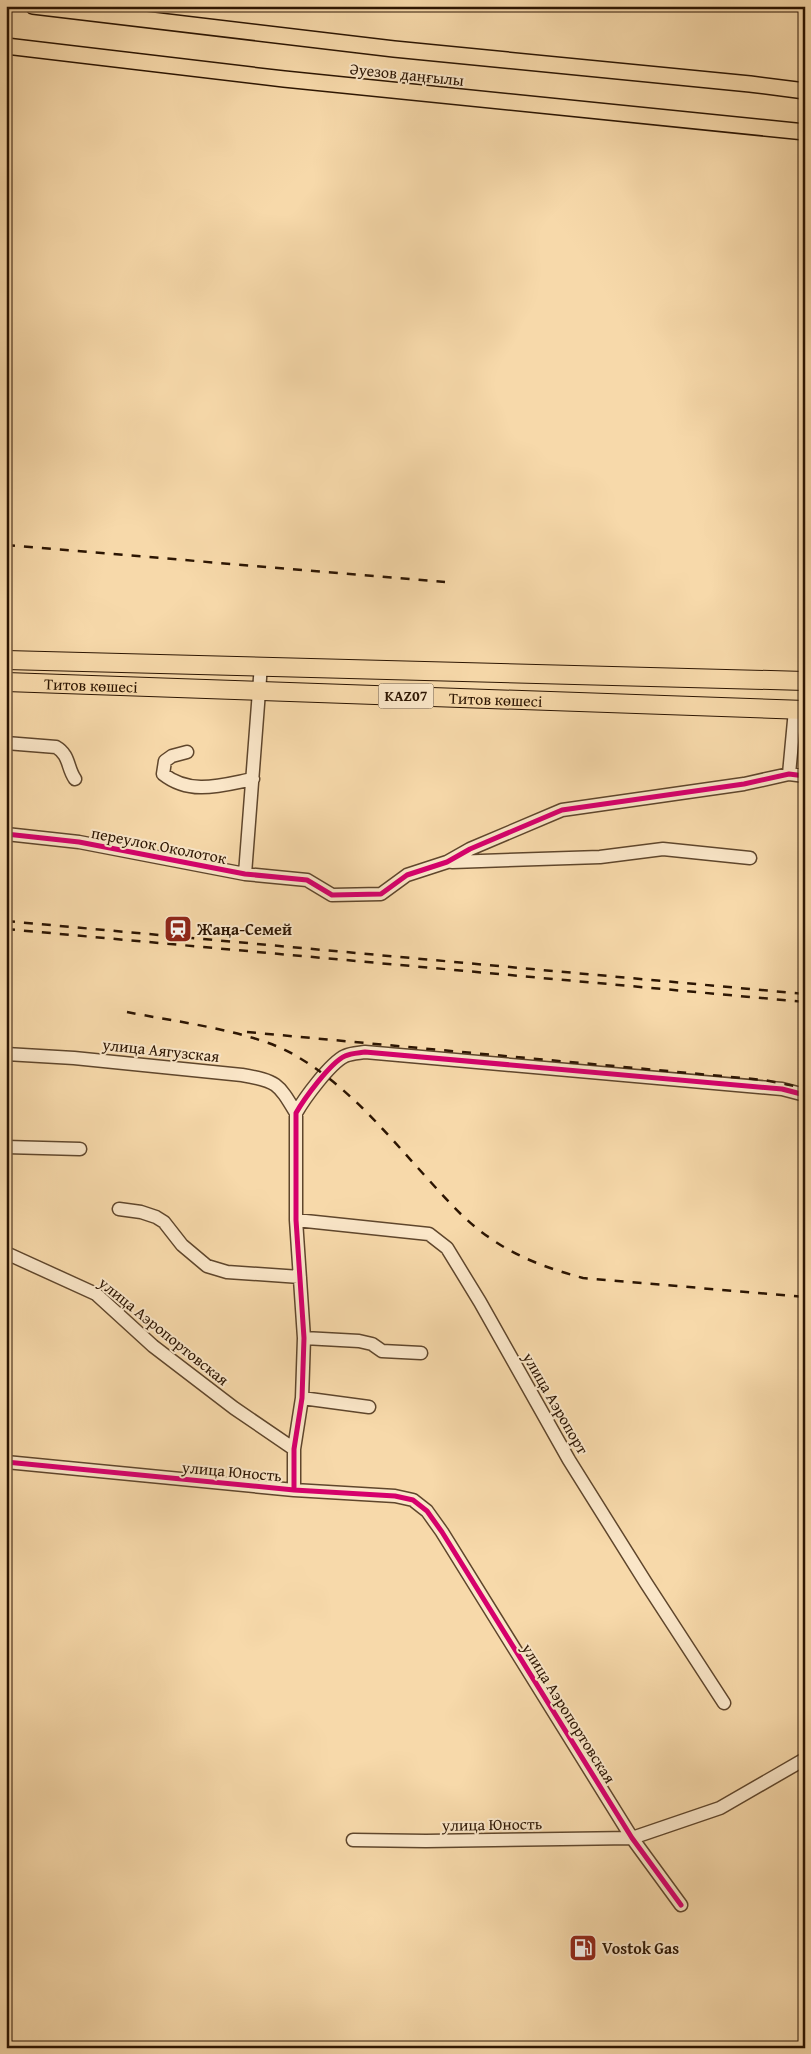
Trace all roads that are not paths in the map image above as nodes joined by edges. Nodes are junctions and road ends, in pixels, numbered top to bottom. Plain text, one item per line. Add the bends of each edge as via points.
1 (33, 6) edge
2 (6, 46) edge
3 (805, 91) edge
4 (805, 132) edge
5 (6, 660) edge
6 (261, 665) junction
7 (805, 681) edge
8 (6, 682) edge
9 (260, 690) junction
10 (800, 710) edge
11 (6, 743) edge
12 (187, 752) dead end
13 (789, 774) junction
14 (805, 776) edge
15 (75, 779) dead end
16 (253, 779) junction
17 (6, 834) edge
18 (750, 858) dead end
19 (446, 862) junction
20 (245, 874) junction
21 (6, 1054) edge
22 (805, 1095) edge
23 (296, 1113) junction
24 (6, 1147) edge
25 (80, 1149) dead end
26 (119, 1209) dead end
27 (296, 1220) junction
28 (6, 1253) edge
29 (300, 1277) junction
30 (304, 1338) junction
31 (422, 1353) dead end
32 (302, 1398) junction
33 (370, 1407) dead end
34 (294, 1449) junction
35 (6, 1462) edge
36 (294, 1490) junction
37 (442, 1532) joint
38 (724, 1703) dead end
39 (805, 1758) edge
40 (632, 1838) junction
41 (353, 1840) dead end
42 (681, 1905) dead end

1 - 3 main road, Әуезов даңғылы via 394,49
2 - 4 main road, Әуезов даңғылы via 284,79
5 - 6 highway, Титов көшесі / KAZ07
6 - 7 highway, Титов көшесі / KAZ07
6 - 9 street
8 - 9 highway, Титов көшесі / KAZ07
9 - 10 highway, Титов көшесі / KAZ07
9 - 16 street
10 - 13 street
11 - 15 street via 56,747 68,759 69,771
12 - 16 street via 165,761 164,774 171,780 188,787 202,788
13 - 14 street
13 - 19 street via 744,784 562,810
16 - 20 street
17 - 20 street, переулок Околоток via 80,842
18 - 19 street via 663,848 600,857
19 - 20 street, переулок Околоток via 407,875 381,894 332,895 307,880
21 - 23 street, улица Аягузская via 74,1058 267,1079 282,1090
22 - 23 street via 782,1089 365,1052 344,1056 323,1076
23 - 27 street
24 - 25 street
26 - 29 street via 141,1212 164,1222 182,1245 207,1266 227,1272
27 - 29 street
27 - 38 street, улица Аэропорт via 429,1234 447,1248 574,1468
28 - 34 street, улица Аэропортовская via 96,1294 153,1346
29 - 30 street
30 - 31 street via 359,1341 382,1351
30 - 32 street
32 - 33 street
32 - 34 street
34 - 36 street
35 - 36 street, улица Юность
36 - 37 street, улица Юность via 413,1500 427,1511
37 - 40 street, улица Аэропортовская
39 - 40 street, улица Юность via 720,1808
40 - 41 street, улица Юность
40 - 42 street, улица Аэропортовская

